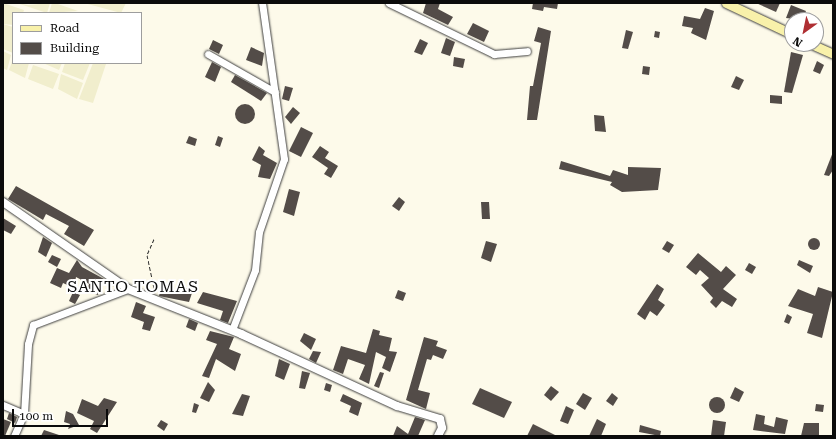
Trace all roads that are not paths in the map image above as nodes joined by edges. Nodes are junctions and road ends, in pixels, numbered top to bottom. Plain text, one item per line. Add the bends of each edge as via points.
1 (262, 3) edge
2 (389, 3) edge
3 (726, 3) edge
4 (784, 30) edge
5 (527, 51) dead end
6 (208, 54) dead end
7 (275, 92) junction
8 (3, 202) edge
9 (128, 289) junction
10 (232, 330) junction
11 (3, 405) edge
12 (24, 414) junction
13 (14, 436) edge
14 (438, 436) edge

1 - 7 street
2 - 5 street via 494,54
3 - 4 main road
6 - 7 street
7 - 10 street via 284,159 259,232 252,277
8 - 9 street via 50,231
9 - 10 street
9 - 12 street via 33,325 28,344
10 - 14 street via 397,406 440,419 442,428
11 - 12 street
12 - 13 street

